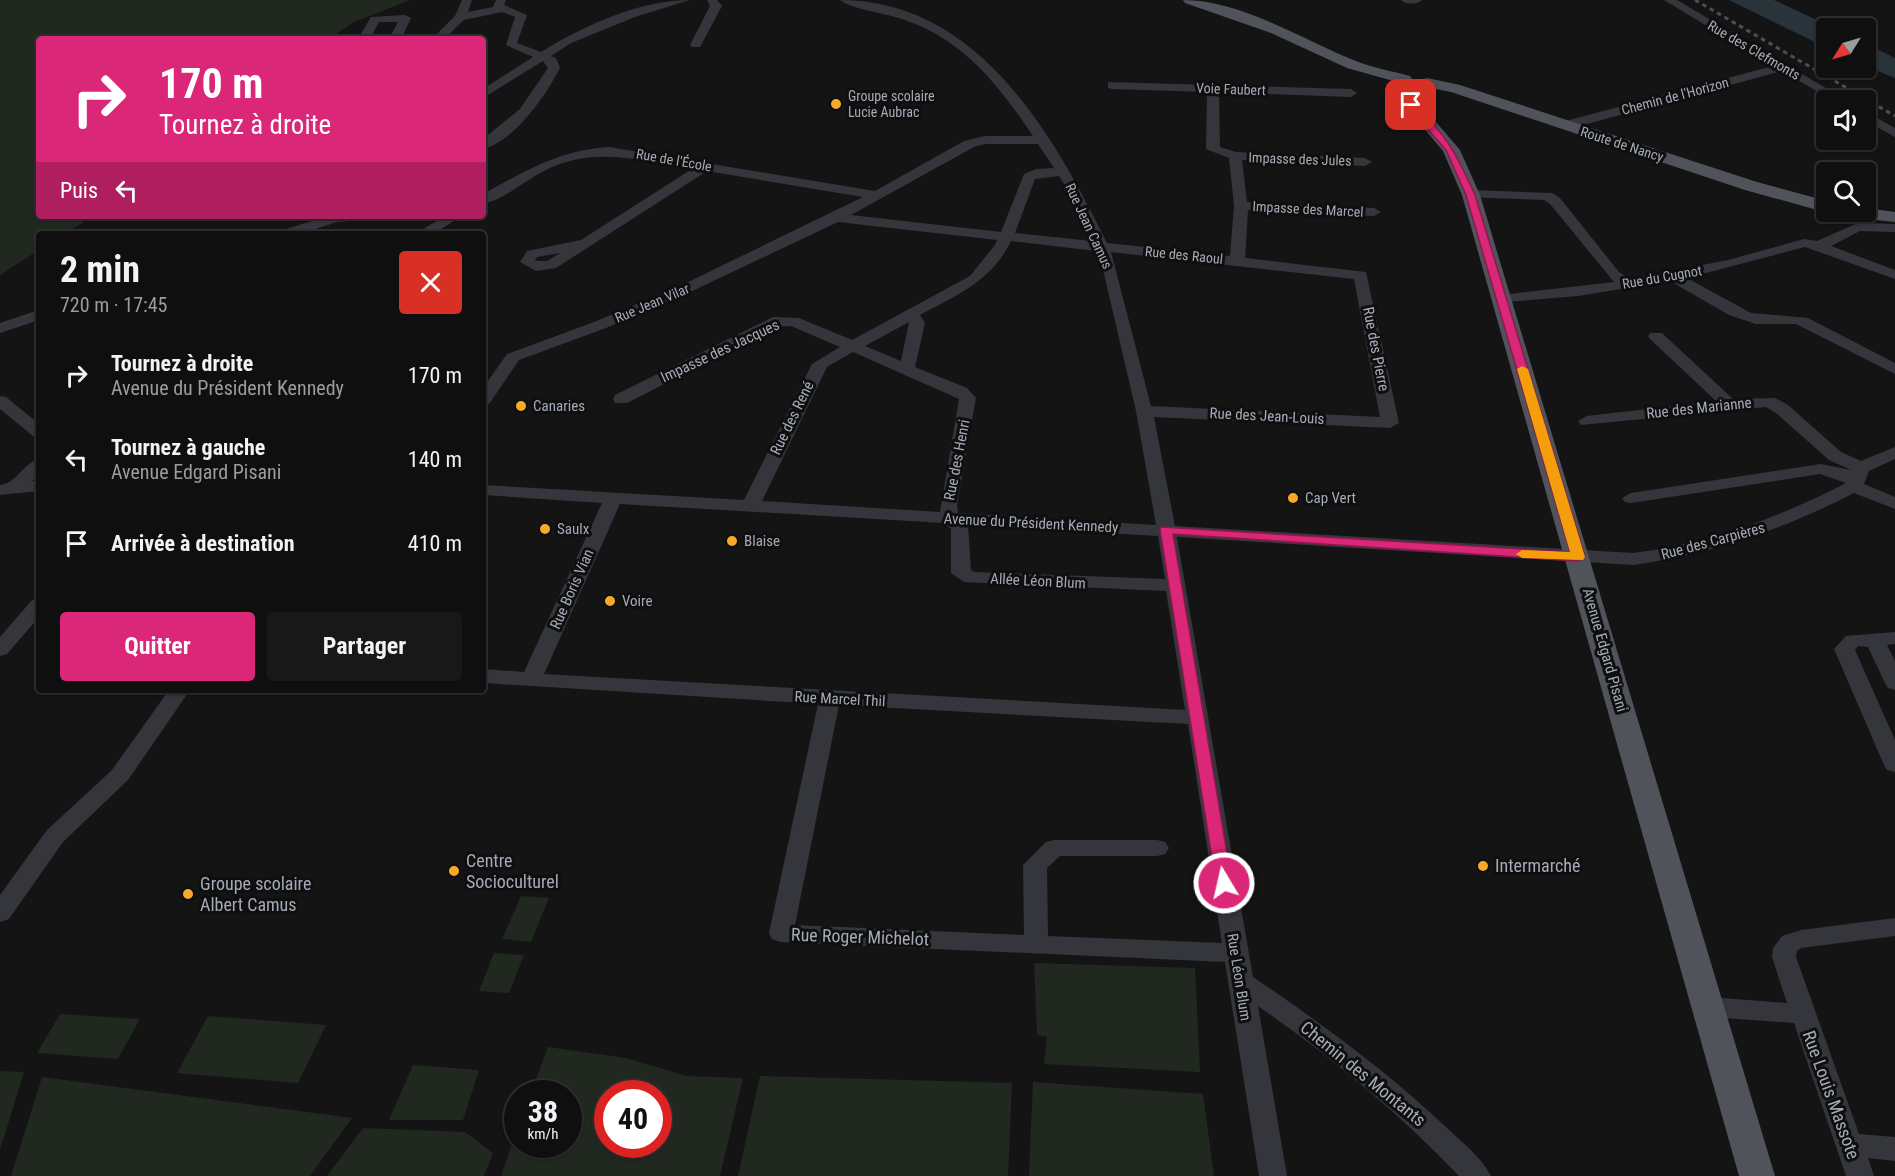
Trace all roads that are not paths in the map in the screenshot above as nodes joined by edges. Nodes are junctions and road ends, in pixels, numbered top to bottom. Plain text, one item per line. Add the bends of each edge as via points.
1 (467, 0) edge
2 (686, 0) edge
3 (712, 0) edge
4 (845, 0) edge
5 (1190, 0) edge
6 (1406, 0) edge
7 (1417, 0) edge
8 (1669, 0) edge
9 (664, 2) edge
10 (502, 5) edge
11 (460, 17) junction
12 (366, 36) edge
13 (396, 36) edge
14 (441, 36) edge
15 (696, 45) dead end
16 (541, 57) junction
17 (1782, 67) junction
18 (1112, 85) dead end
19 (1213, 88) junction
20 (1411, 88) junction
21 (1822, 90) edge
22 (486, 92) edge
23 (1351, 93) dead end
24 (1876, 122) edge
25 (1567, 125) junction
26 (1895, 133) edge
27 (1040, 140) junction
28 (486, 143) edge
29 (1235, 156) junction
30 (1365, 162) dead end
31 (706, 166) junction
32 (1061, 172) junction
33 (1470, 194) junction
34 (1776, 194) junction
35 (875, 195) junction
36 (486, 198) edge
37 (1816, 199) edge
38 (1816, 204) edge
39 (1241, 206) junction
40 (1876, 206) edge
41 (1374, 212) dead end
42 (1876, 212) edge
43 (1893, 212) edge
44 (836, 218) junction
45 (333, 219) edge
46 (371, 219) edge
47 (450, 219) edge
48 (295, 231) edge
49 (361, 231) edge
50 (428, 231) edge
51 (1006, 237) junction
52 (581, 244) dead end
53 (1819, 246) junction
54 (1102, 247) junction
55 (1237, 260) junction
56 (1361, 275) joint
57 (1895, 275) edge
58 (1672, 276) junction
59 (1627, 284) junction
60 (1501, 300) junction
61 (912, 314) junction
62 (36, 316) edge
63 (0, 328) edge
64 (1656, 336) dead end
65 (855, 346) junction
66 (907, 368) junction
67 (1895, 369) edge
68 (486, 396) edge
69 (621, 399) dead end
70 (0, 401) edge
71 (1729, 404) junction
72 (1144, 411) junction
73 (1587, 421) dead end
74 (1390, 423) joint
75 (36, 430) edge
76 (1895, 452) edge
77 (36, 466) edge
78 (1857, 477) junction
79 (36, 486) edge
80 (8, 489) edge
81 (486, 490) edge
82 (1631, 498) dead end
83 (613, 499) junction
84 (1895, 504) edge
85 (751, 508) junction
86 (950, 519) junction
87 (1166, 529) junction
88 (1578, 557) junction
89 (1175, 585) junction
90 (36, 612) edge
91 (30, 627) edge
92 (1885, 639) edge
93 (0, 650) edge
94 (486, 676) edge
95 (531, 680) junction
96 (1895, 683) edge
97 (178, 693) edge
98 (830, 698) junction
99 (1197, 718) junction
100 (1895, 765) edge
101 (1157, 848) dead end
102 (0, 913) edge
103 (1895, 927) edge
104 (1036, 944) junction
105 (1235, 953) junction
106 (1240, 981) junction
107 (1709, 1007) junction
108 (1803, 1014) junction
109 (1849, 1145) junction
110 (1895, 1149) edge
111 (1273, 1176) edge
112 (1477, 1176) edge
113 (1757, 1176) edge
114 (1860, 1176) edge

1 - 11 street
2 - 9 street
3 - 15 street via 716,6
4 - 27 street, Rue Jean Camus via 908,16 961,44 999,80
5 - 20 main road, Route de Nancy via 1257,22
6 - 7 street
8 - 17 street, Rue des Clefmonts
9 - 16 street via 590,30
10 - 11 street
10 - 16 street via 521,15 512,45
11 - 14 street
12 - 13 street via 375,20 405,18
16 - 22 street
16 - 28 street via 552,61 554,68 548,81 507,129
17 - 21 street, Rue des Clefmonts
17 - 25 street, Chemin de l'Horizon
18 - 19 street, Voie Faubert
19 - 23 street, Voie Faubert
19 - 29 street via 1214,149
20 - 25 main road, Route de Nancy via 1467,92
20 - 33 main road, Avenue Edgard Pisani via 1451,150
24 - 26 street
25 - 34 main road, Route de Nancy
27 - 32 street, Rue Jean Camus
27 - 35 street, Rue Jean Vilar via 985,140 959,148
29 - 30 street, Impasse des Jules
29 - 39 street
31 - 35 street, Rue de l'École
31 - 36 street, Rue de l'École via 620,151 570,154 555,158
31 - 52 street
32 - 51 street, Rue des René via 1029,177
32 - 54 street, Rue Jean Camus via 1070,182
33 - 59 street via 1547,196 1614,275
33 - 60 main road, Avenue Edgard Pisani
34 - 37 main road, Route de Nancy
34 - 38 main road, Route de Nancy
35 - 44 street, Rue Jean Vilar
39 - 41 street, Impasse des Marcel
39 - 55 street
40 - 43 main road
42 - 43 main road
43 - 53 street, Rue du Cugnot
44 - 51 street
44 - 68 street, Rue Jean Vilar via 685,289 513,357
45 - 48 street
46 - 49 street
47 - 50 street
51 - 54 street, Rue des Raoul
51 - 61 street, Rue des René via 984,273
53 - 57 street, Rue du Cugnot
53 - 58 street, Rue du Cugnot via 1804,243
54 - 55 street, Rue des Raoul
54 - 72 street, Rue Jean Camus
55 - 56 street, Rue des Raoul
56 - 74 street, Rue des Pierre
58 - 59 street, Rue du Cugnot
58 - 67 street via 1756,319 1802,321
59 - 60 street, Rue du Cugnot
60 - 88 main road, Avenue Edgard Pisani
61 - 65 street, Rue des René
61 - 66 street via 917,323
62 - 63 street
64 - 71 street
65 - 66 street, Impasse des Jacques
65 - 69 street, Impasse des Jacques via 793,321 772,322
65 - 85 street, Rue des René via 820,364
66 - 86 street, Rue des Henri via 968,398 948,505
70 - 75 street
71 - 73 street, Rue des Marianne
71 - 78 street, Rue des Marianne via 1769,402 1782,409
72 - 74 street, Rue des Jean-Louis
72 - 87 street, Rue Jean Camus
76 - 78 street, Rue des Carpières
77 - 80 street
78 - 82 street via 1821,469
78 - 84 street
78 - 88 street, Rue des Carpières via 1762,530 1707,546 1633,560
79 - 80 street
81 - 83 street, Avenue du Président Kennedy
83 - 85 street, Avenue du Président Kennedy
83 - 95 street, Rue Boris Vian
85 - 86 street, Avenue du Président Kennedy
86 - 87 street, Avenue du Président Kennedy
86 - 89 street, Allée Léon Blum via 960,527 961,573 971,578
87 - 88 street, Avenue du Président Kennedy
87 - 89 street, Rue Léon Blum
88 - 107 main road, Avenue Edgard Pisani
89 - 99 street, Rue Léon Blum
90 - 91 street
91 - 93 street
92 - 96 street
92 - 100 street via 1853,640 1844,649
94 - 95 street, Rue Marcel Thil
95 - 98 street, Rue Marcel Thil
97 - 102 street via 120,775 56,836
98 - 99 street, Rue Marcel Thil
98 - 104 street, Rue Roger Michelot via 781,933
99 - 105 street, Rue Léon Blum
101 - 104 street via 1054,848 1035,865
103 - 108 street, Rue Louis Massote via 1791,942 1784,957
104 - 105 street, Rue Roger Michelot
105 - 106 street, Rue Léon Blum
106 - 111 street, Rue Léon Blum
106 - 112 street, Chemin des Montants via 1372,1078 1440,1137
107 - 108 street
107 - 113 main road, Avenue Edgard Pisani
108 - 109 street, Rue Louis Massote
109 - 110 street
109 - 114 street, Rue Louis Massote

